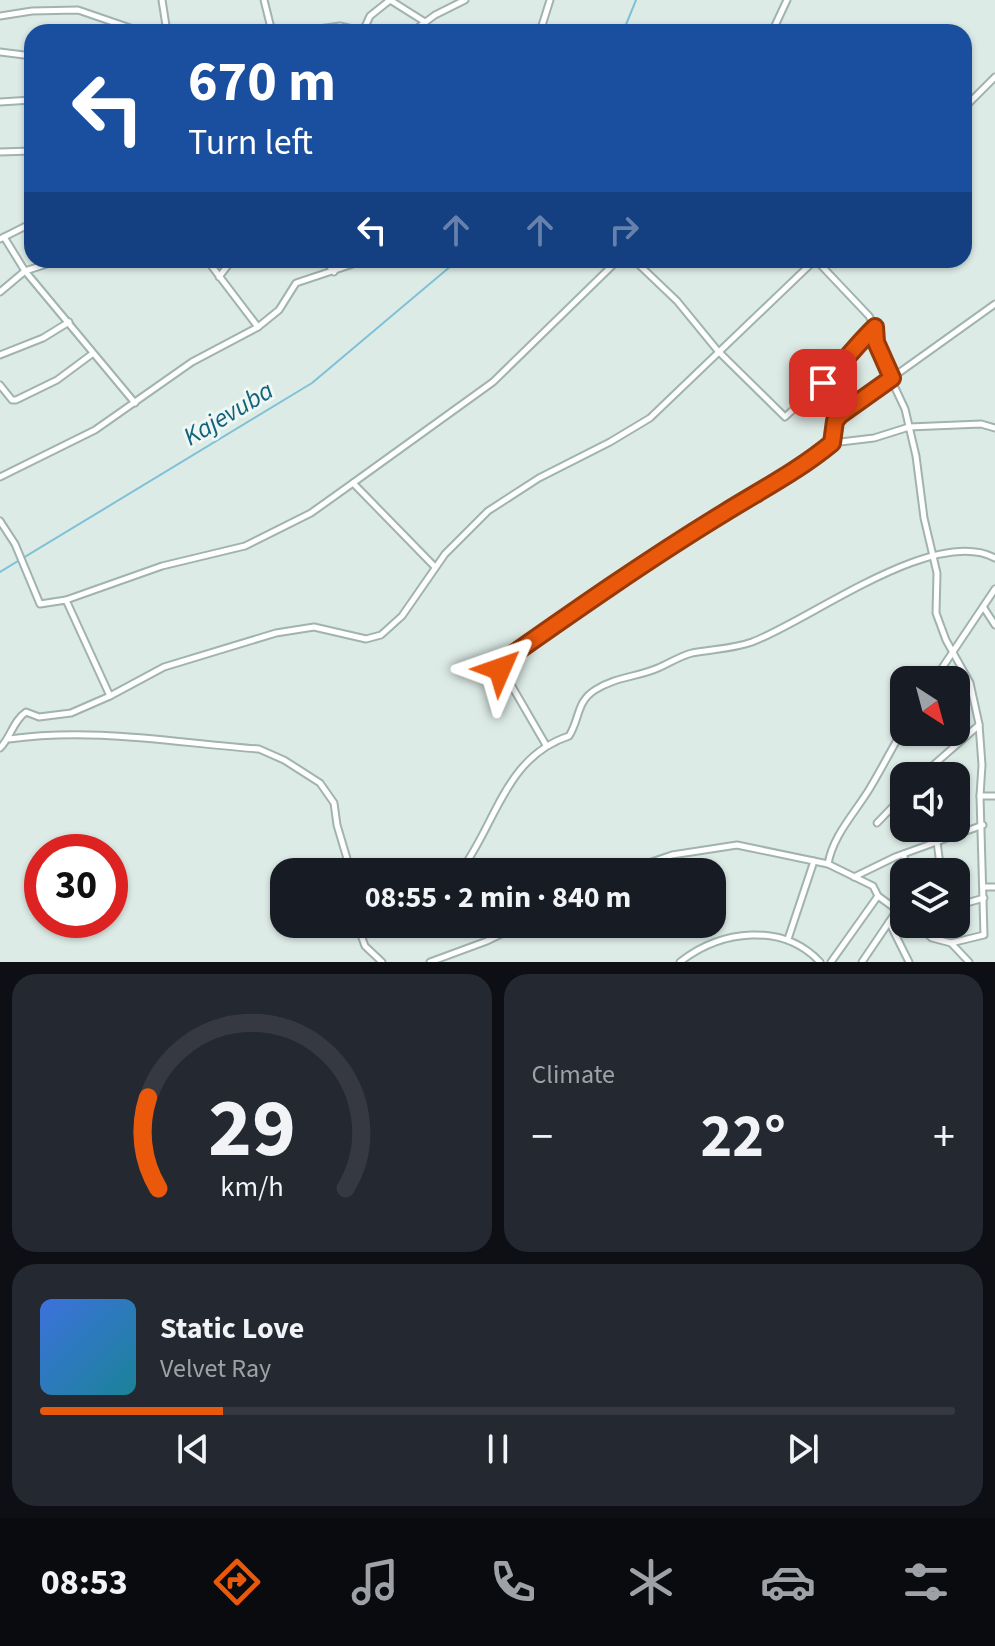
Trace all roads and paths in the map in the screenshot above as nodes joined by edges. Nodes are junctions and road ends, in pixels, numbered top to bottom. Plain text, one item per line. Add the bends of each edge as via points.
1 (162, 0) edge
2 (264, 0) edge
3 (390, 0) edge
4 (465, 0) edge
5 (550, 0) edge
6 (787, 0) edge
7 (457, 2) edge
8 (0, 16) edge
9 (425, 22) junction
10 (119, 24) edge
11 (166, 24) edge
12 (270, 24) edge
13 (367, 24) edge
14 (422, 24) edge
15 (542, 24) edge
16 (776, 24) edge
17 (0, 52) edge
18 (24, 55) edge
19 (995, 77) edge
20 (24, 100) edge
21 (972, 100) edge
22 (0, 102) edge
23 (24, 151) edge
24 (0, 152) edge
25 (24, 227) edge
26 (2, 238) edge
27 (34, 268) edge
28 (213, 268) edge
29 (226, 268) edge
30 (331, 268) edge
31 (344, 268) edge
32 (610, 268) edge
33 (642, 268) edge
34 (807, 268) edge
35 (824, 268) edge
36 (25, 271) junction
37 (334, 272) junction
38 (219, 277) junction
39 (0, 292) edge
40 (995, 304) edge
41 (69, 322) junction
42 (258, 327) junction
43 (875, 327) junction
44 (718, 351) junction
45 (92, 354) junction
46 (0, 355) edge
47 (892, 378) junction
48 (0, 385) edge
49 (135, 403) junction
50 (909, 427) junction
51 (995, 428) edge
52 (832, 443) junction
53 (0, 477) edge
54 (353, 483) junction
55 (0, 521) edge
56 (934, 556) junction
57 (995, 558) edge
58 (435, 567) junction
59 (995, 589) edge
60 (66, 600) junction
61 (984, 608) junction
62 (995, 625) edge
63 (953, 652) junction
64 (944, 666) edge
65 (110, 696) junction
66 (979, 724) junction
67 (9, 739) junction
68 (546, 745) junction
69 (894, 746) edge
70 (0, 748) edge
71 (937, 762) edge
72 (980, 796) junction
73 (995, 796) edge
74 (890, 810) edge
75 (877, 823) dead end
76 (983, 825) junction
77 (970, 830) edge
78 (937, 842) joint
79 (904, 854) junction
80 (347, 858) edge
81 (468, 858) edge
82 (663, 858) edge
83 (904, 858) edge
84 (939, 858) edge
85 (814, 861) junction
86 (828, 864) junction
87 (853, 877) junction
88 (983, 887) junction
89 (995, 887) edge
90 (878, 896) junction
91 (984, 898) junction
92 (970, 902) edge
93 (890, 905) edge
94 (889, 922) joint
95 (984, 935) junction
96 (995, 935) edge
97 (362, 938) edge
98 (493, 938) edge
99 (932, 938) edge
100 (788, 939) junction
101 (951, 943) junction
102 (865, 961) edge
103 (382, 962) edge
104 (430, 962) edge
105 (680, 962) edge
106 (820, 962) edge
107 (831, 962) edge
108 (909, 962) edge
109 (969, 962) edge

1 - 11 street
2 - 12 street
3 - 9 street
3 - 13 street
4 - 7 street
5 - 15 street
6 - 16 street
7 - 9 street
8 - 10 street via 78,10
9 - 14 street
17 - 18 street
19 - 21 street
20 - 22 street
23 - 24 street
25 - 26 street
26 - 36 street
27 - 36 street
28 - 38 street
29 - 38 street
30 - 37 street
31 - 37 street
32 - 54 street via 493,382
33 - 44 street
34 - 44 street
35 - 43 street
36 - 39 street
36 - 41 street
37 - 42 street via 296,283 279,310
38 - 42 street
40 - 47 street
41 - 45 street
41 - 46 street
42 - 49 street via 192,362
43 - 44 street via 785,417
43 - 47 street
44 - 58 street via 650,418 501,502
45 - 48 street via 57,380 16,400
45 - 49 street
47 - 50 street
47 - 52 street via 840,415
49 - 53 street via 95,430
50 - 51 street
50 - 52 street
50 - 56 street
52 - 68 street via 499,664
54 - 58 street
54 - 60 street via 311,513 245,546 162,566
55 - 60 street via 38,601 44,605
56 - 57 street via 973,553
56 - 63 street via 936,613
56 - 68 street via 873,579 755,641 690,654 602,685 581,703 569,736
58 - 65 street via 402,616 376,638 314,627 276,633 164,667
59 - 61 street
60 - 65 street
61 - 62 street
61 - 63 street
63 - 64 street
63 - 66 street via 970,683
65 - 67 street via 71,713 39,717 26,712
66 - 71 street
66 - 72 street
67 - 70 street
67 - 80 street via 81,733 259,749 320,783 334,803
68 - 81 street via 512,780
69 - 86 street via 844,824
72 - 73 street
72 - 76 street
74 - 75 street
76 - 77 street
76 - 88 street
78 - 79 street
78 - 84 street
79 - 83 street
79 - 87 street
82 - 85 street via 737,845
85 - 86 street
85 - 100 street
86 - 87 street
87 - 90 street via 873,886
88 - 89 street
88 - 91 street
90 - 93 street
90 - 107 street
91 - 92 street
91 - 95 street
94 - 102 street
94 - 108 street
95 - 96 street
95 - 101 street
97 - 103 street
98 - 104 street
99 - 101 street
100 - 105 street via 755,934 727,939
100 - 106 street
101 - 109 street

